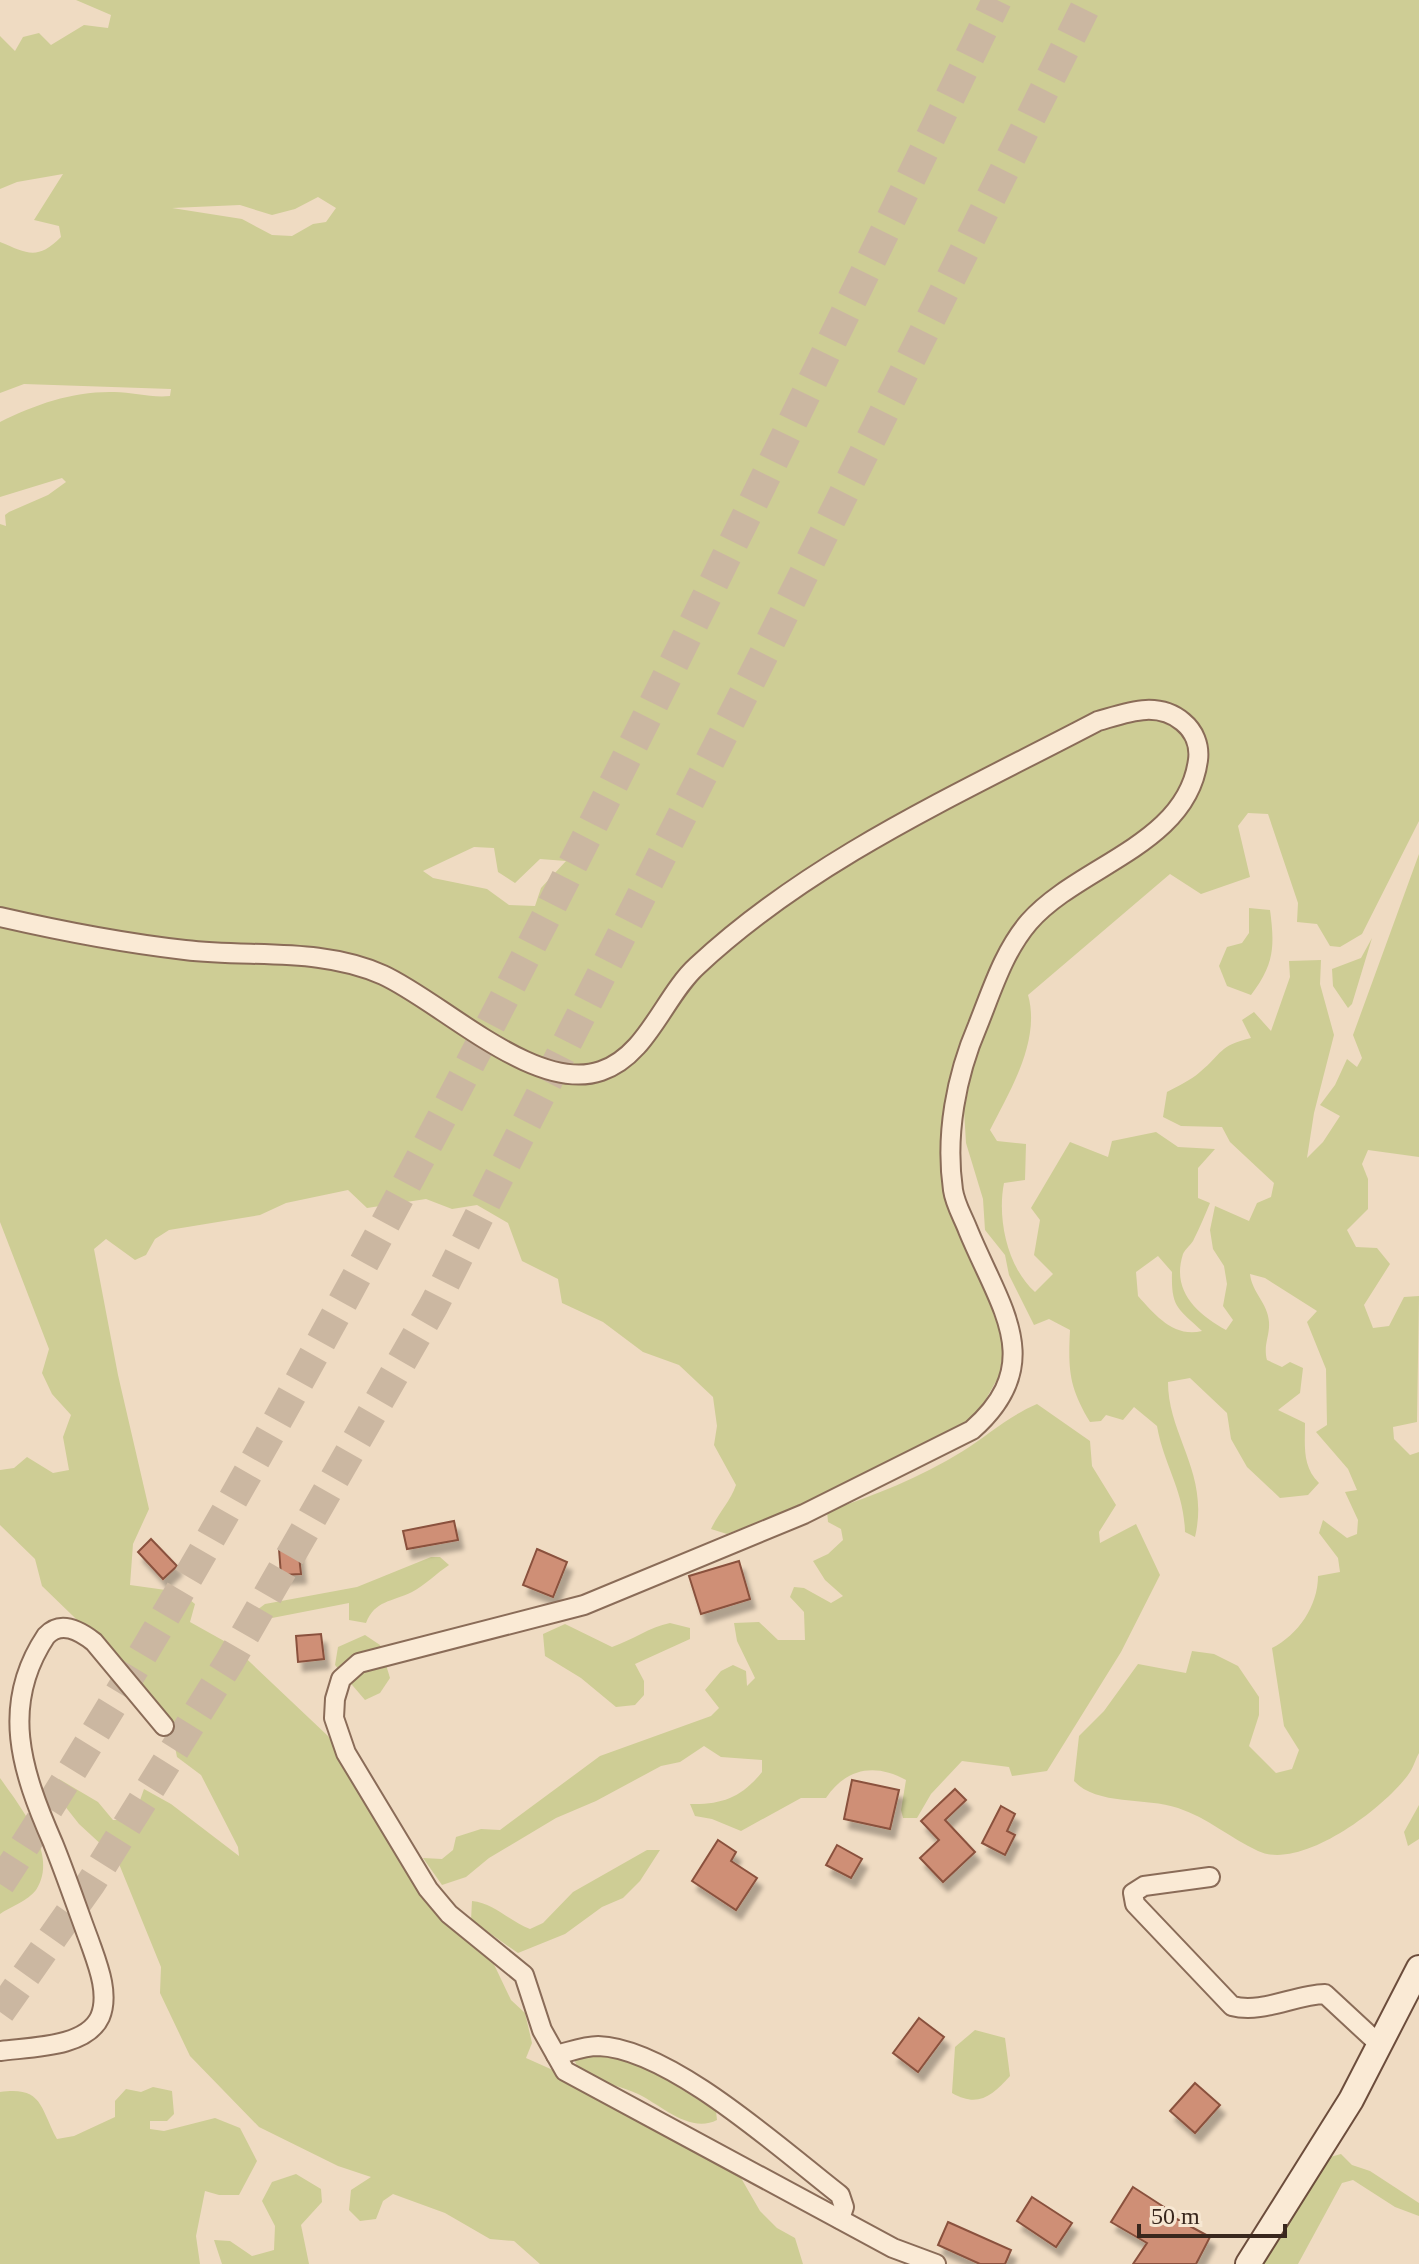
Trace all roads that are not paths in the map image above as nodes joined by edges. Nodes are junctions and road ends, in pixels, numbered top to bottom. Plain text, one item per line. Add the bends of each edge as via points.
1 (0, 917) edge
2 (164, 1726) dead end
3 (1210, 1877) dead end
4 (1419, 1968) edge
5 (1380, 2045) junction
6 (0, 2051) edge
7 (556, 2055) junction
8 (840, 2219) junction
9 (936, 2264) edge
10 (1248, 2264) edge

1 - 7 street via 72,934 188,950 277,953 349,963 406,986 536,1067 586,1074 621,1060 694,968 827,864 1098,721 1158,709 1192,730 1199,752 1195,780 1182,804 1162,826 1030,921 1010,947 973,1036 951,1119 950,1153 953,1194 1016,1354 1009,1386 995,1410 972,1430 804,1514 596,1600 403,1649 359,1663 341,1679 334,1718 346,1753 428,1889 449,1914 524,1975
2 - 6 street via 80,1631 64,1627 48,1633 13,1687 10,1744 58,1856 94,1954 104,1999 100,2016 82,2035
3 - 5 street via 1144,1886 1133,1893 1135,1904 1232,2006 1256,2008 1325,1994
4 - 5 main road
5 - 10 main road
7 - 8 street via 565,2071
7 - 8 street via 596,2046 624,2050 667,2069 737,2115 840,2195
8 - 9 street

